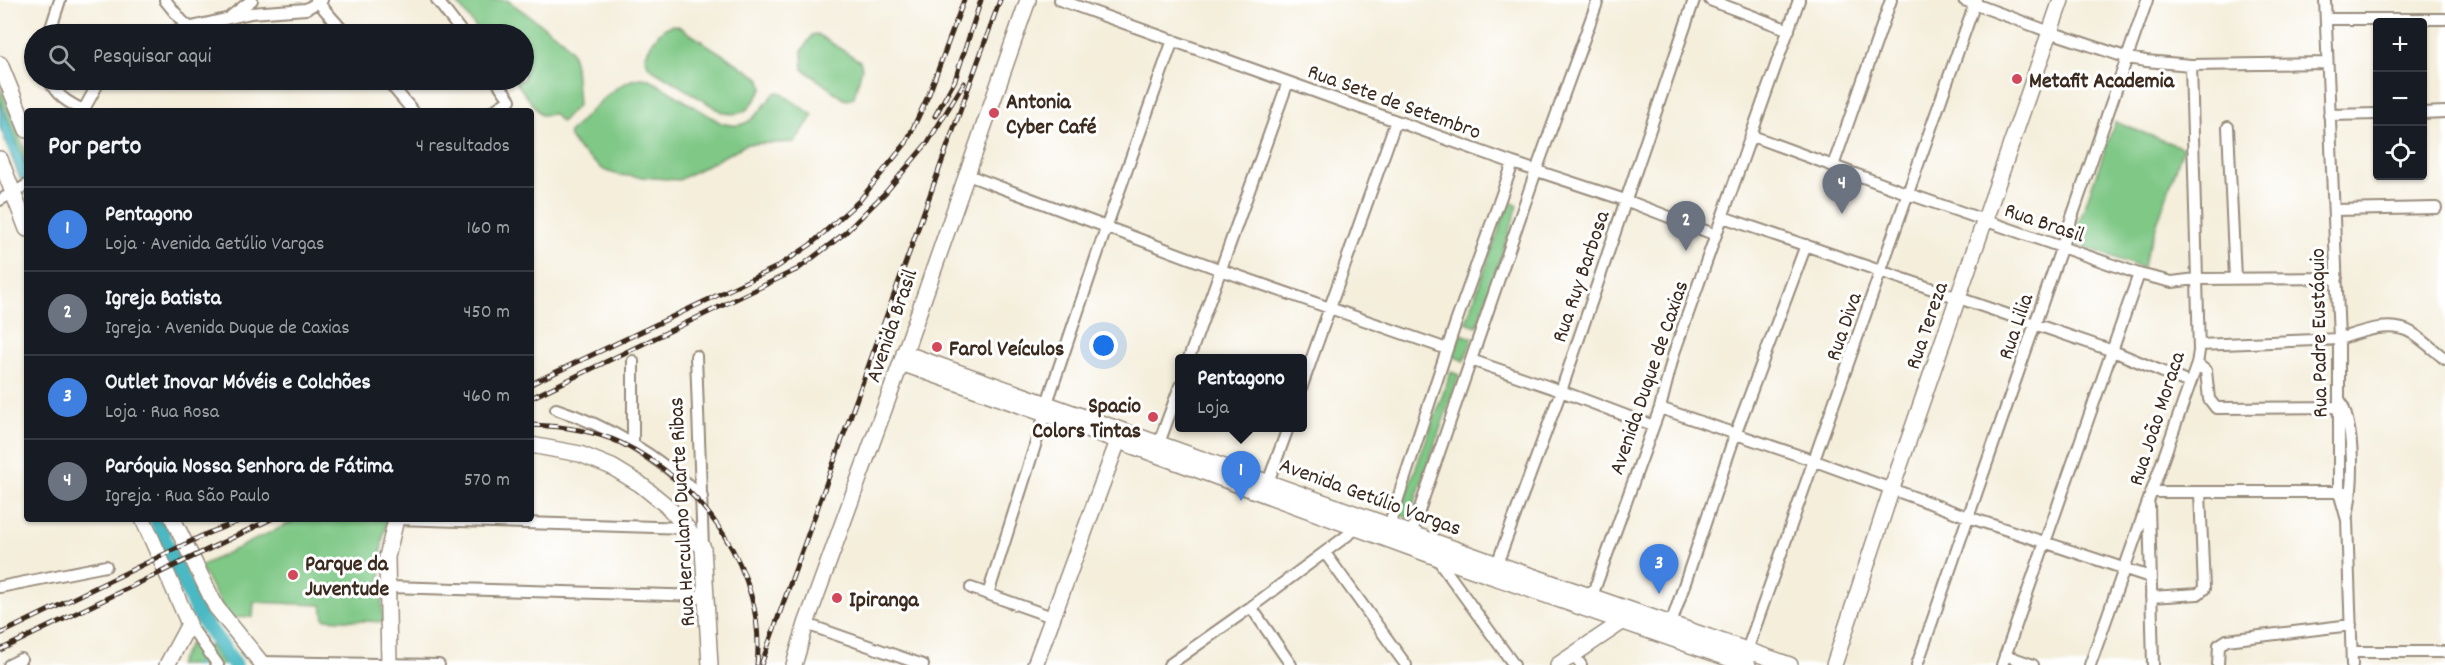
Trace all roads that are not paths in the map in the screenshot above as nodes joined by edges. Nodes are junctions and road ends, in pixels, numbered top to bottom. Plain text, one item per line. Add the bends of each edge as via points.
1 (60, 0) edge
2 (165, 0) edge
3 (252, 0) edge
4 (437, 0) edge
5 (1028, 0) edge
6 (1060, 0) edge
7 (1598, 0) edge
8 (1695, 0) edge
9 (1710, 0) edge
10 (1799, 0) edge
11 (1891, 0) edge
12 (2061, 0) edge
13 (2147, 0) edge
14 (2325, 0) edge
15 (319, 1) edge
16 (1971, 1) edge
17 (230, 17) junction
18 (2326, 19) junction
19 (2445, 19) edge
20 (52, 24) edge
21 (187, 24) edge
22 (212, 24) edge
23 (338, 24) edge
24 (455, 24) edge
25 (1789, 30) junction
26 (2050, 32) junction
27 (1173, 40) junction
28 (2128, 58) junction
29 (2327, 63) junction
30 (0, 64) edge
31 (2191, 65) junction
32 (1288, 82) junction
33 (54, 90) edge
34 (95, 90) edge
35 (395, 90) edge
36 (502, 90) edge
37 (78, 108) edge
38 (85, 108) edge
39 (410, 108) edge
40 (498, 108) edge
41 (2445, 112) edge
42 (2427, 113) edge
43 (2373, 114) edge
44 (2329, 115) junction
45 (1396, 121) junction
46 (24, 123) edge
47 (2228, 127) dead end
48 (1752, 136) junction
49 (0, 159) edge
50 (1513, 163) junction
51 (1833, 166) junction
52 (1536, 171) junction
53 (965, 174) junction
54 (14, 192) edge
55 (1909, 194) junction
56 (1625, 200) junction
57 (2436, 208) dead end
58 (2335, 210) junction
59 (1723, 217) junction
60 (24, 220) edge
61 (1984, 220) junction
62 (1106, 228) junction
63 (1716, 235) junction
64 (1806, 245) junction
65 (2062, 247) junction
66 (1221, 270) junction
67 (1882, 270) junction
68 (2139, 274) junction
69 (2235, 278) junction
70 (2337, 278) junction
71 (2196, 279) junction
72 (1958, 297) junction
73 (1331, 307) junction
74 (2035, 324) junction
75 (2339, 339) junction
76 (2199, 345) junction
77 (1447, 349) junction
78 (2113, 351) junction
79 (1190, 354) edge
80 (696, 356) dead end
81 (902, 358) junction
82 (2445, 359) edge
83 (1472, 360) junction
84 (633, 361) dead end
85 (2196, 364) junction
86 (1307, 372) edge
87 (2189, 383) junction
88 (1561, 391) junction
89 (1175, 397) edge
90 (2341, 407) junction
91 (1046, 408) junction
92 (1660, 408) junction
93 (556, 409) dead end
94 (1653, 426) junction
95 (1287, 432) edge
96 (1735, 435) junction
97 (1118, 441) junction
98 (633, 443) junction
99 (1159, 443) junction
100 (534, 445) edge
101 (1815, 461) junction
102 (1268, 482) junction
103 (1892, 488) junction
104 (2339, 492) junction
105 (2351, 492) junction
106 (2200, 493) junction
107 (2150, 495) junction
108 (702, 497) junction
109 (1968, 517) junction
110 (2347, 520) junction
111 (144, 522) edge
112 (174, 522) edge
113 (395, 522) edge
114 (493, 522) edge
115 (1362, 523) junction
116 (687, 528) junction
117 (1387, 532) junction
118 (1410, 539) junction
119 (2045, 542) junction
120 (703, 548) junction
121 (1325, 553) junction
122 (1436, 557) junction
123 (1497, 564) junction
124 (106, 566) dead end
125 (2123, 568) junction
126 (2150, 577) junction
127 (0, 587) edge
128 (388, 587) junction
129 (971, 588) dead end
130 (988, 594) junction
131 (705, 596) junction
132 (1592, 596) junction
133 (2151, 597) junction
134 (1251, 607) junction
135 (1596, 613) junction
136 (1052, 617) junction
137 (1622, 622) junction
138 (189, 624) junction
139 (806, 624) junction
140 (1671, 624) junction
141 (2351, 625) junction
142 (1596, 640) junction
143 (2352, 652) junction
144 (2445, 652) edge
145 (21, 659) dead end
146 (1577, 659) edge
147 (1746, 660) edge
148 (2003, 660) edge
149 (262, 663) edge
150 (389, 664) edge
151 (9, 665) edge
152 (167, 665) edge
153 (218, 665) edge
154 (439, 665) edge
155 (710, 665) edge
156 (794, 665) edge
157 (923, 665) edge
158 (1035, 665) edge
159 (1169, 665) edge
160 (1291, 665) edge
161 (1406, 665) edge
162 (1514, 665) edge
163 (1558, 665) edge
164 (1790, 665) edge
165 (1834, 665) edge
166 (1917, 665) edge
167 (2032, 665) edge
168 (2090, 665) edge
169 (2153, 665) edge
170 (2218, 665) edge
171 (2352, 665) edge

1 - 20 street
2 - 21 street
3 - 17 street
4 - 24 street
5 - 53 main road, Avenida Brasil
6 - 27 street, Rua Sete de Setembro
7 - 52 street
8 - 56 street, Rua Ruy Barbosa
9 - 25 street
10 - 25 street, Avenida Duque de Caxias
11 - 51 street
12 - 26 main road, Rua Tereza
13 - 28 street, Rua Lilia
14 - 18 street, Rua Padre Eustáquio
15 - 17 street via 306,9
15 - 23 street
16 - 26 street
16 - 55 street, Rua Diva
17 - 22 street
18 - 19 street
18 - 29 street, Rua Padre Eustáquio
25 - 48 street, Avenida Duque de Caxias
26 - 28 street
26 - 61 main road, Rua Tereza
27 - 32 street, Rua Sete de Setembro
27 - 62 street
28 - 31 street
28 - 65 street, Rua Lilia
29 - 31 street
29 - 44 street, Rua Padre Eustáquio
30 - 46 main road
31 - 71 street, Rua João Moraca
32 - 45 street, Rua Sete de Setembro
32 - 66 street
33 - 37 street
34 - 38 street
35 - 39 street
36 - 40 street via 510,100
41 - 42 street
43 - 44 street
44 - 58 street, Rua Padre Eustáquio
45 - 50 street, Rua Sete de Setembro
45 - 73 street
47 - 69 street
48 - 51 street, Rua Brasil
48 - 59 street, Avenida Duque de Caxias
49 - 54 main road
50 - 52 street, Rua Sete de Setembro
50 - 77 street
51 - 55 street, Rua Brasil
52 - 56 street, Rua Sete de Setembro
52 - 83 street
53 - 62 street
53 - 81 main road, Avenida Brasil
54 - 60 main road
55 - 61 street, Rua Brasil
55 - 67 street, Rua Diva
56 - 63 street, Rua Sete de Setembro
56 - 88 street, Rua Ruy Barbosa
57 - 58 street
58 - 70 street, Rua Padre Eustáquio
59 - 63 street, Avenida Duque de Caxias
59 - 64 street
61 - 65 street, Rua Brasil
61 - 72 main road, Rua Tereza
62 - 66 street
62 - 91 street
63 - 92 street, Avenida Duque de Caxias via 1674,353
64 - 67 street
64 - 96 street
65 - 68 street, Rua Brasil
65 - 74 street, Rua Lilia
66 - 73 street
66 - 79 street
67 - 72 street
67 - 101 street, Rua Diva
68 - 71 street, Rua Brasil via 2172,282
68 - 78 street
69 - 70 street, Rua Brasil
69 - 71 street, Rua Brasil
70 - 75 street, Rua Padre Eustáquio
71 - 76 street, Rua João Moraca
72 - 74 street
72 - 103 main road, Rua Tereza
73 - 77 street
73 - 86 street
74 - 78 street
74 - 109 street, Rua Lilia
75 - 76 street
75 - 82 street via 2388,327 2403,328
75 - 90 street, Rua Padre Eustáquio
76 - 85 street, Rua João Moraca
77 - 117 street
78 - 87 street
78 - 119 street
80 - 108 street, Rua Herculano Duarte Ribas
81 - 91 main road, Avenida Getúlio Vargas
81 - 139 main road, Avenida Brasil
83 - 88 street
83 - 118 street
84 - 98 street
85 - 87 street, Rua João Moraca
85 - 90 street via 2206,371 2209,399 2216,408
87 - 107 street, Rua João Moraca
88 - 94 street
88 - 123 street, Rua Ruy Barbosa
89 - 99 street
90 - 104 street, Rua Padre Eustáquio
90 - 105 street via 2350,438
91 - 97 main road, Avenida Getúlio Vargas
91 - 99 main road, Avenida Getúlio Vargas
91 - 130 street
92 - 94 street, Avenida Duque de Caxias
92 - 96 street
93 - 98 street
94 - 132 street, Avenida Duque de Caxias
95 - 102 street
96 - 101 street
96 - 140 street
97 - 99 main road via 1127,436
97 - 115 main road, Avenida Getúlio Vargas
97 - 136 main road
98 - 108 street
99 - 102 main road, Avenida Getúlio Vargas
100 - 116 main road via 580,453 612,467 640,484
101 - 103 street
101 - 147 street, Rua Diva
102 - 115 main road, Avenida Getúlio Vargas
103 - 109 street
103 - 165 main road, Rua Tereza
104 - 105 street
104 - 106 street
104 - 110 street, Rua Padre Eustáquio
105 - 110 street
106 - 107 street
106 - 133 street via 2204,589 2198,594
107 - 125 street, Rua João Moraca
107 - 126 street
108 - 120 street, Rua Herculano Duarte Ribas
109 - 119 street
109 - 166 street, Rua Lilia
110 - 141 street, Rua Padre Eustáquio
111 - 138 main road
112 - 149 main road via 216,607
113 - 128 main road via 388,549
114 - 116 street
115 - 117 main road, Avenida Getúlio Vargas
115 - 121 street
116 - 120 main road
117 - 118 main road, Avenida Getúlio Vargas
118 - 122 main road, Avenida Getúlio Vargas
118 - 123 main road, Avenida Getúlio Vargas
119 - 125 street
119 - 148 street
120 - 131 main road, Rua Herculano Duarte Ribas
121 - 134 street
121 - 161 street
122 - 135 main road, Avenida Getúlio Vargas
122 - 162 street
123 - 132 main road, Avenida Getúlio Vargas
124 - 127 street
125 - 126 street
125 - 168 street, Rua João Moraca
126 - 133 street
128 - 131 street
128 - 150 main road
129 - 130 street
130 - 136 street
131 - 155 main road, Rua Herculano Duarte Ribas
132 - 135 street
132 - 140 main road, Avenida Getúlio Vargas
133 - 169 street
134 - 159 street
134 - 160 street
135 - 137 main road, Avenida Getúlio Vargas
135 - 142 main road
136 - 158 main road
137 - 142 main road
137 - 147 main road, Avenida Getúlio Vargas
138 - 152 main road
138 - 153 street
139 - 156 main road, Avenida Brasil
139 - 157 street
140 - 147 main road, Avenida Getúlio Vargas
141 - 143 street, Rua Padre Eustáquio
141 - 170 street via 2226,640 2219,645
142 - 146 main road
143 - 144 street
143 - 171 street, Rua Padre Eustáquio
145 - 151 street
146 - 163 main road
147 - 164 main road, Avenida Getúlio Vargas
148 - 167 street
149 - 150 street
150 - 154 street

